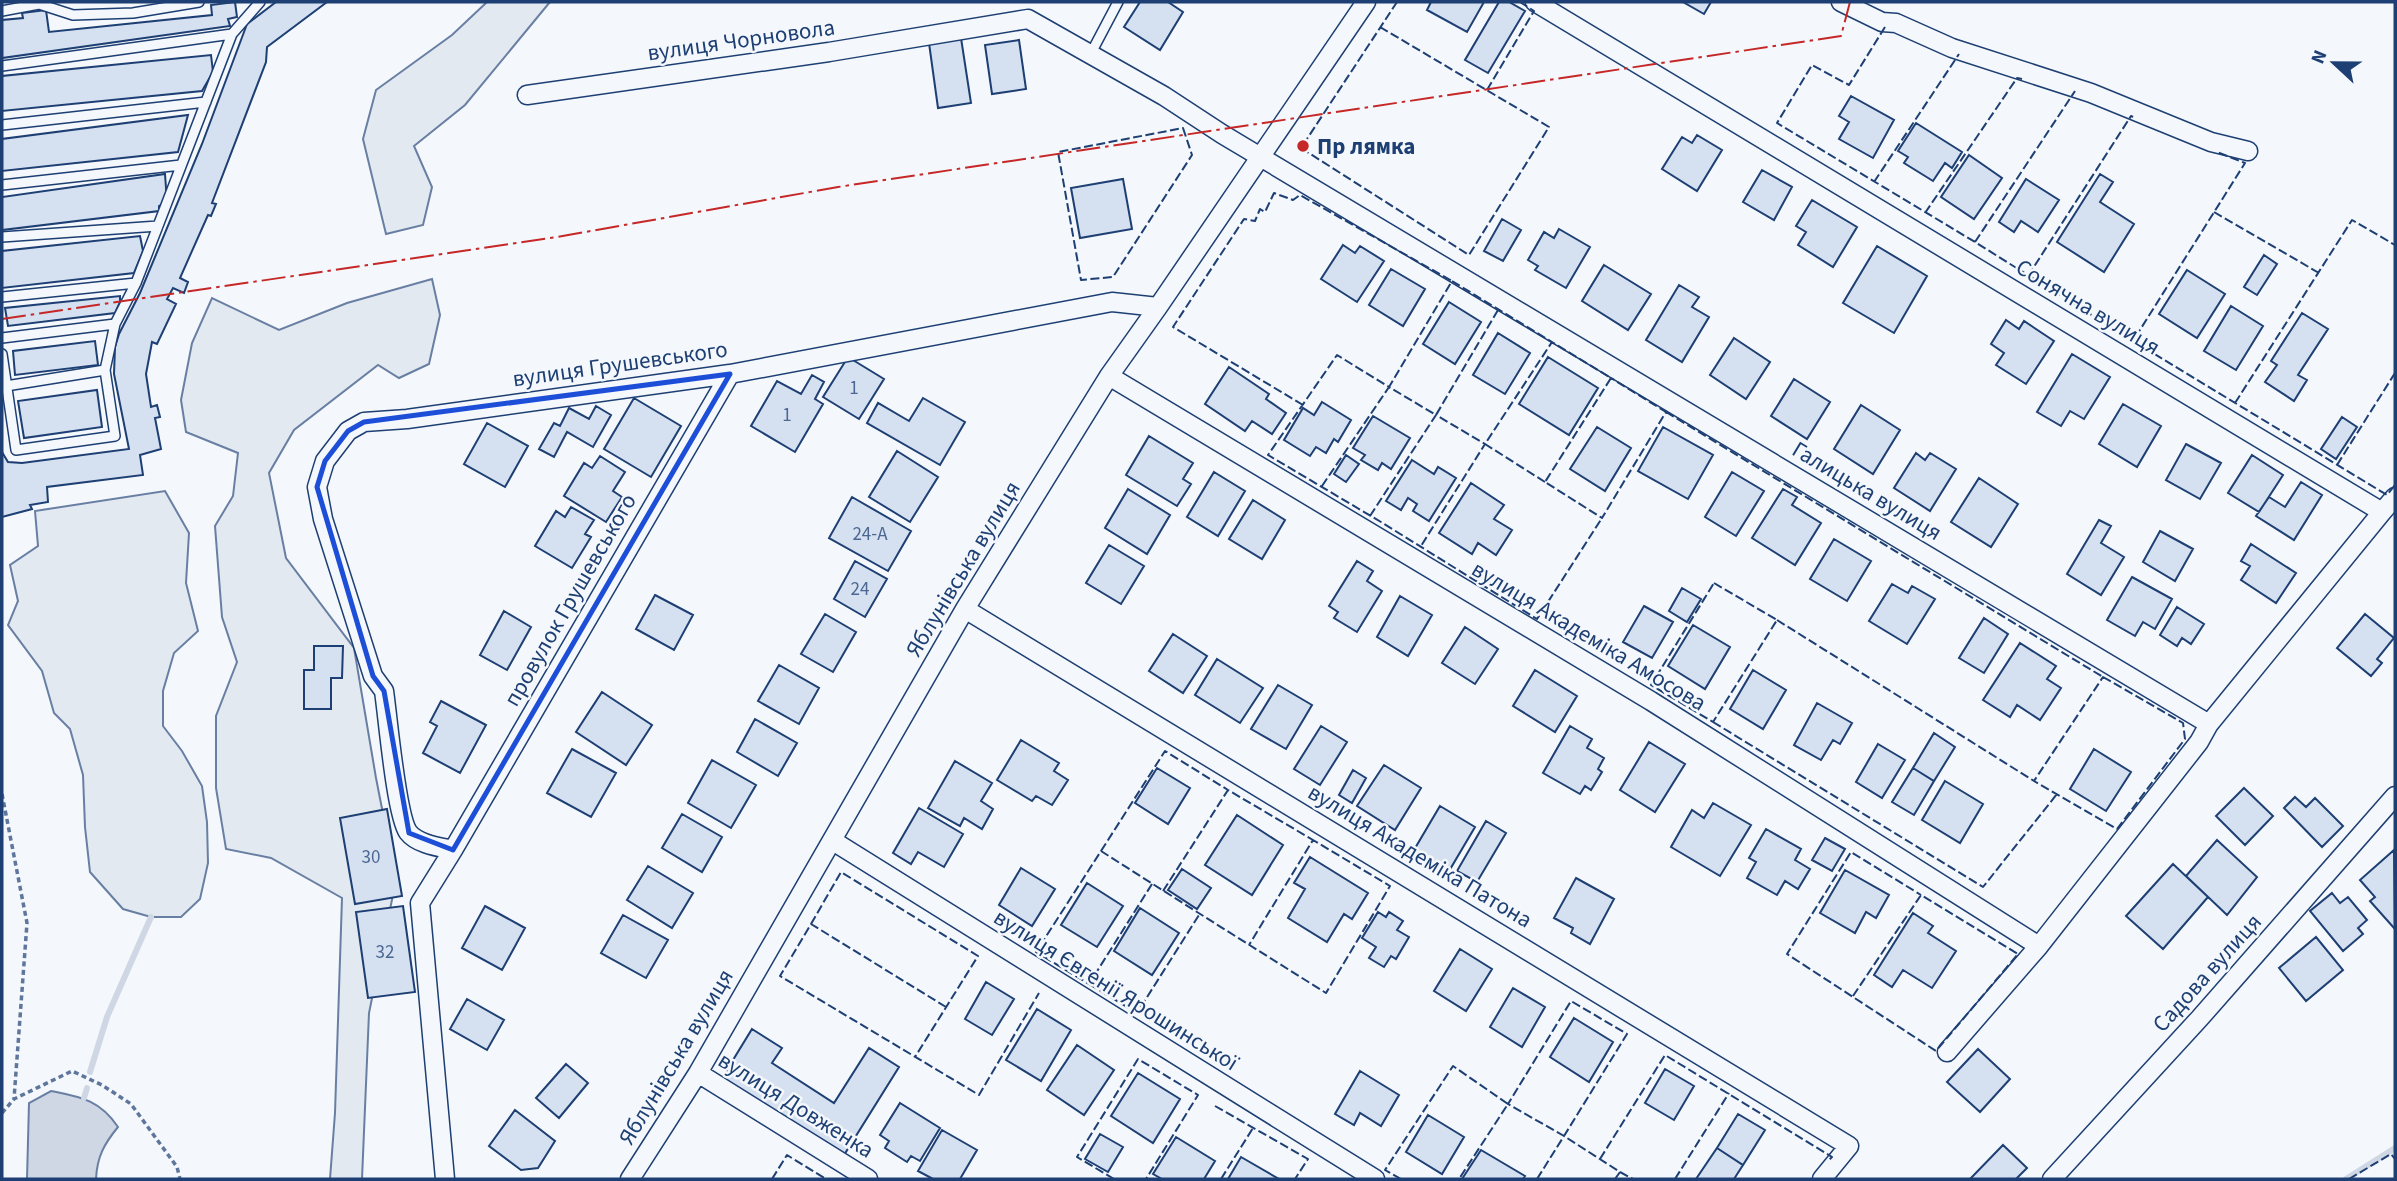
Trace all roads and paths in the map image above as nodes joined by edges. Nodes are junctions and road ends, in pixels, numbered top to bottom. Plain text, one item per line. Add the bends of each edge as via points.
1 (199, 2) edge
2 (260, 2) edge
3 (1118, 2) edge
4 (1366, 2) edge
5 (1535, 2) edge
6 (1841, 2) edge
7 (2, 11) edge
8 (232, 34) junction
9 (1090, 55) junction
10 (2, 66) edge
11 (527, 95) dead end
12 (206, 102) junction
13 (2, 125) edge
14 (2249, 152) dead end
15 (1261, 156) junction
16 (181, 165) junction
17 (2, 185) edge
18 (158, 226) junction
19 (2, 237) edge
20 (136, 283) junction
21 (2, 297) edge
22 (1158, 307) junction
23 (116, 324) junction
24 (2, 338) edge
25 (2, 354) edge
26 (105, 370) junction
27 (730, 374) junction
28 (1109, 376) junction
29 (6, 386) junction
30 (2395, 497) edge
31 (2382, 512) junction
32 (965, 608) junction
33 (2209, 724) junction
34 (2, 794) edge
35 (2395, 796) edge
36 (833, 841) junction
37 (453, 850) junction
38 (2039, 946) junction
39 (1947, 1052) dead end
40 (698, 1073) junction
41 (13, 1100) junction
42 (2, 1113) edge
43 (180, 1179) edge
44 (445, 1179) edge
45 (630, 1179) edge
46 (868, 1179) edge
47 (1375, 1179) edge
48 (1822, 1179) edge
49 (2052, 1179) edge

1 - 7 lane via 133,13 73,15 39,4
2 - 8 lane
3 - 9 lane
4 - 15 street, Яблунівська вулиця
5 - 31 street, Сонячна вулиця
6 - 14 street via 1952,48
8 - 10 lane
8 - 12 lane
9 - 11 street, вулиця Чорновола via 1028,19
9 - 15 street, вулиця Чорновола
12 - 13 lane
12 - 16 lane
15 - 22 street, Яблунівська вулиця
15 - 33 street, Галицька вулиця
16 - 17 lane
16 - 18 lane
18 - 19 lane
18 - 20 lane
20 - 21 lane
20 - 23 lane
22 - 27 street, вулиця Грушевського via 1112,302
22 - 28 street, Яблунівська вулиця
23 - 24 lane
23 - 26 lane
25 - 29 lane
26 - 29 lane
26 - 29 lane via 114,436 16,450
27 - 37 street, провулок Грушевського
27 - 37 street, вулиця Грушевського via 364,422 348,431 326,461 317,487 323,519 373,676 384,691 401,813 409,833 432,846
28 - 32 street, Яблунівська вулиця
28 - 38 street, вулиця Академіка Амосова via 1651,701
30 - 31 street
31 - 33 street
32 - 36 street, Яблунівська вулиця
32 - 48 street, вулиця Академіка Патона via 1849,1146
33 - 38 street
34 - 41 path via 27,923
35 - 49 street, Садова вулиця
36 - 40 street, Яблунівська вулиця
36 - 47 street, вулиця Євгенії Ярошинської
37 - 44 street, провулок Грушевського via 419,903
38 - 39 street
40 - 45 street, Яблунівська вулиця
40 - 46 street, вулиця Довженка
41 - 42 path
41 - 43 path via 72,1071 102,1085 131,1104 177,1167

